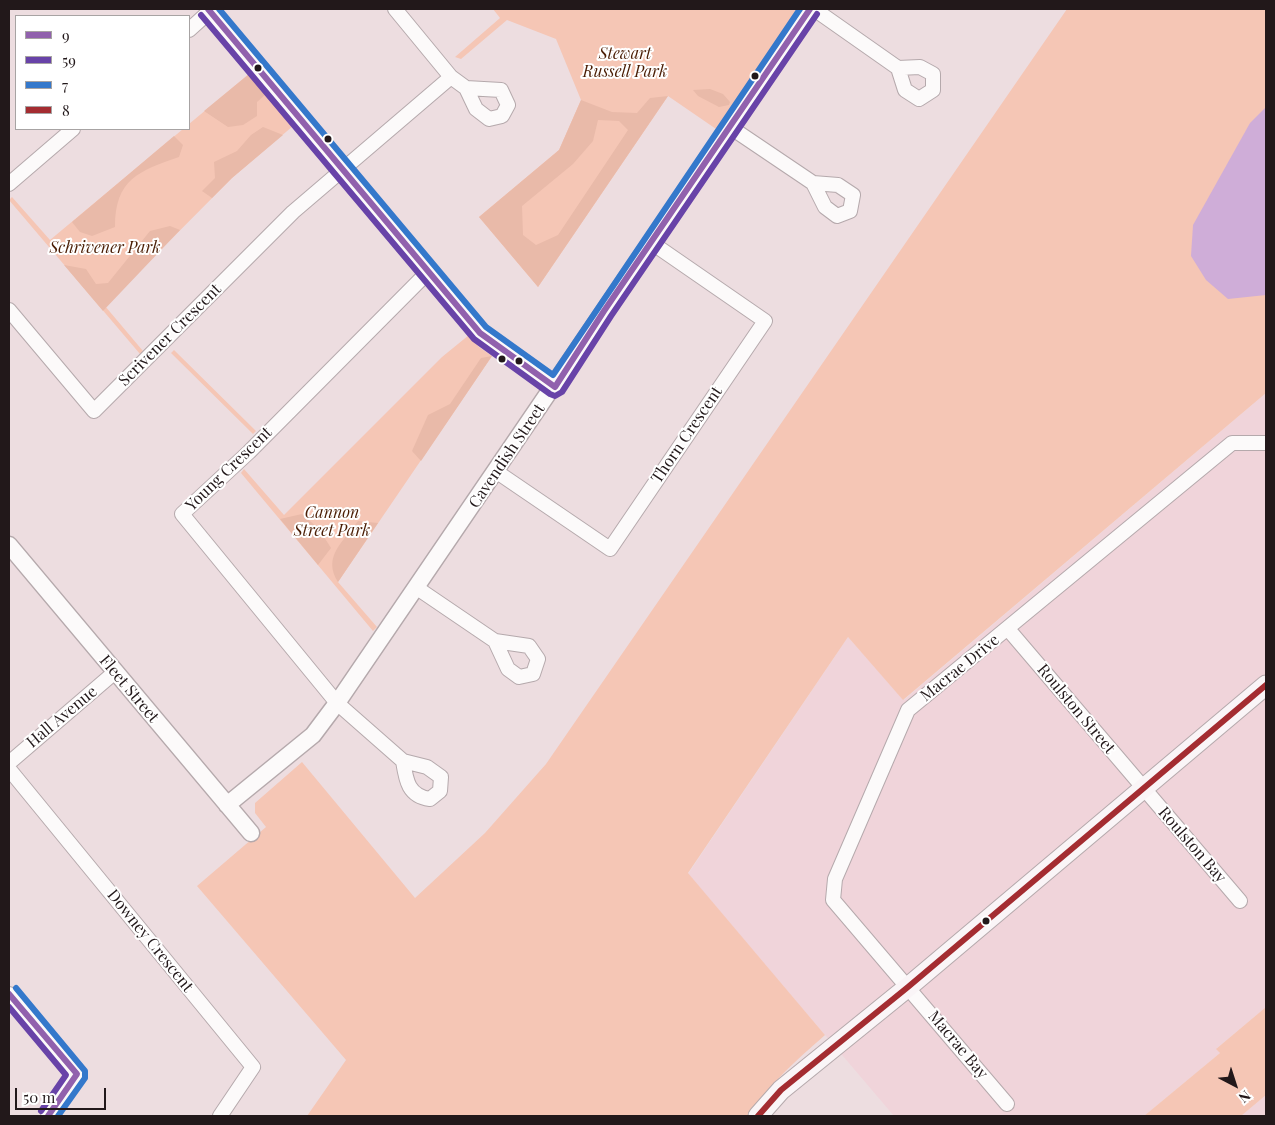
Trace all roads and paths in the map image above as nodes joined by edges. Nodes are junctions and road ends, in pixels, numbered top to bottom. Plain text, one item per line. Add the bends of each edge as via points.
1 (394, 9) edge
2 (812, 9) edge
3 (209, 10) edge
4 (190, 29) edge
5 (898, 68) dead end
6 (451, 77) junction
7 (466, 88) dead end
8 (730, 127) junction
9 (72, 130) edge
10 (344, 170) junction
11 (813, 183) dead end
12 (9, 184) edge
13 (652, 243) junction
14 (428, 272) junction
15 (9, 310) edge
16 (555, 387) junction
17 (1266, 443) edge
18 (497, 472) junction
19 (9, 545) edge
20 (417, 588) junction
21 (1008, 629) junction
22 (495, 641) dead end
23 (115, 672) junction
24 (1266, 685) edge
25 (337, 704) junction
26 (402, 761) dead end
27 (9, 763) edge
28 (9, 769) edge
29 (1143, 788) junction
30 (227, 805) junction
31 (251, 833) dead end
32 (1240, 901) dead end
33 (908, 987) junction
34 (9, 994) edge
35 (1007, 1104) dead end
36 (48, 1116) edge
37 (220, 1116) edge
38 (758, 1116) edge

1 - 6 street
2 - 5 street
2 - 8 street, Cavendish Street
3 - 4 street
3 - 10 street
6 - 7 street
6 - 10 street
8 - 11 street
8 - 13 street, Cavendish Street
9 - 12 street
10 - 14 street
10 - 15 street, Scrivener Crescent via 293,212 94,411
13 - 16 street, Cavendish Street
13 - 18 street, Thorn Crescent via 765,321 610,549
14 - 16 street via 480,334
14 - 25 street, Young Crescent via 249,452 182,514
16 - 18 street, Cavendish Street
17 - 21 street, Macrae Drive via 1232,443
18 - 20 street, Cavendish Street
19 - 23 street, Fleet Street
20 - 22 street
20 - 25 street, Cavendish Street
21 - 29 street, Roulston Street
21 - 33 street, Macrae Drive via 908,710 835,878 833,900
23 - 27 street, Hall Avenue
23 - 30 street, Fleet Street
24 - 29 main road
25 - 26 street
25 - 30 street, Cavendish Street via 313,735
28 - 37 street, Downey Crescent via 253,1067
29 - 32 street, Roulston Bay
29 - 33 main road
30 - 31 street, Fleet Street
33 - 35 street, Macrae Bay
33 - 38 main road via 781,1090
34 - 36 street via 77,1074

